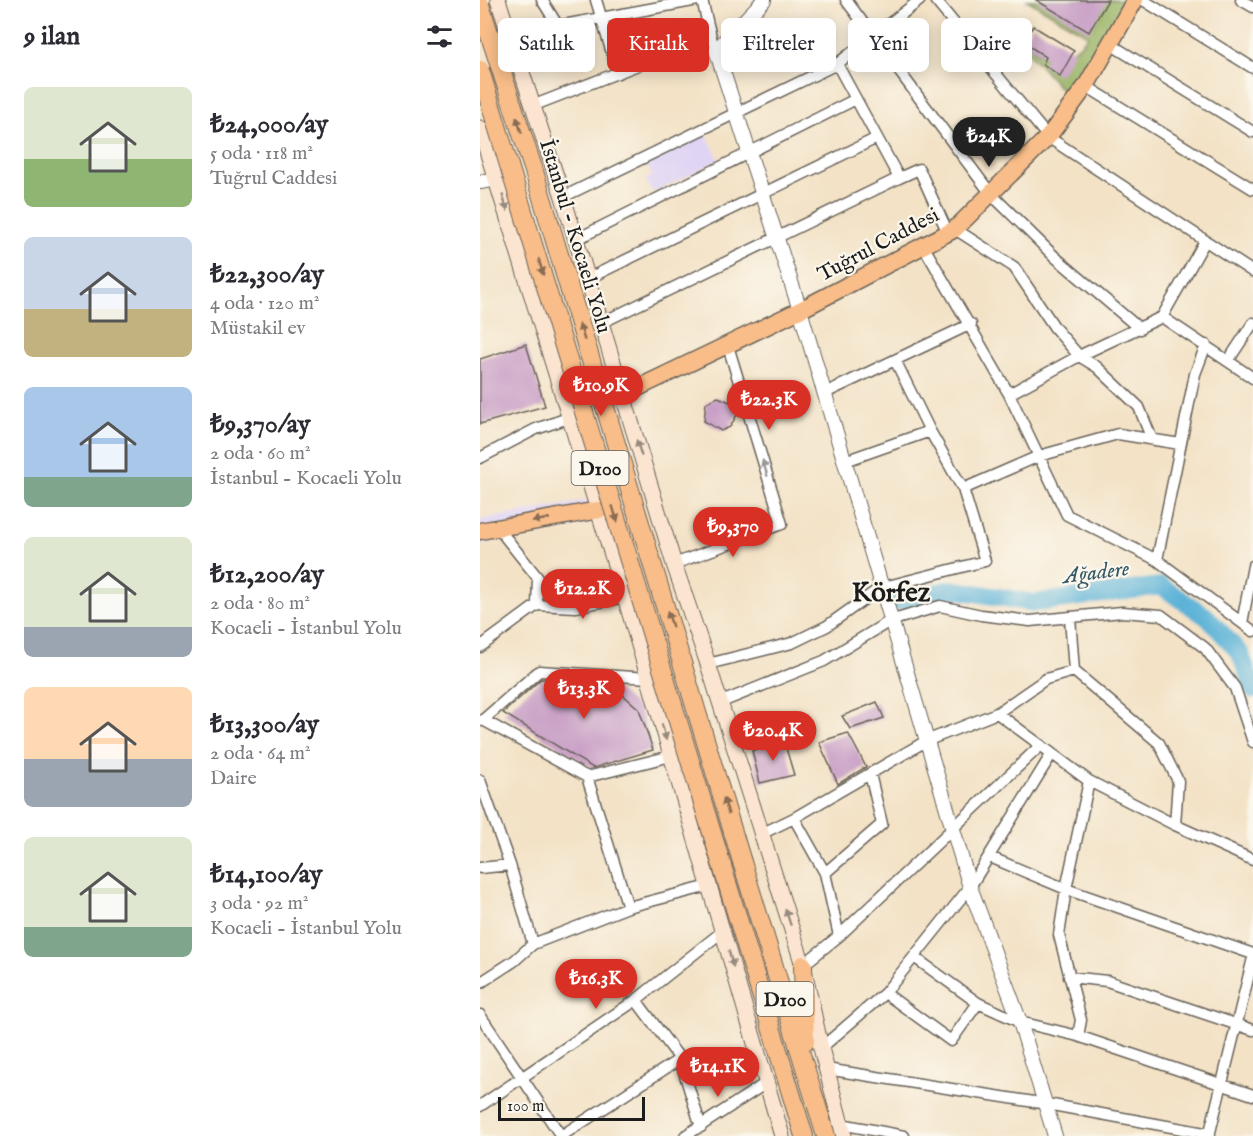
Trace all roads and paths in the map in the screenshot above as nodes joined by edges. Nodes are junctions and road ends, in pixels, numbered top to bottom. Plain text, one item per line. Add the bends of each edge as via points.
1 (498, 0) edge
2 (542, 0) edge
3 (596, 0) edge
4 (700, 0) edge
5 (764, 0) edge
6 (846, 0) edge
7 (920, 0) edge
8 (935, 0) edge
9 (1135, 0) edge
10 (1143, 0) edge
11 (1241, 0) edge
12 (480, 5) edge
13 (1253, 7) edge
14 (504, 18) edge
15 (553, 18) edge
16 (602, 18) junction
17 (859, 18) edge
18 (898, 18) edge
19 (595, 19) edge
20 (713, 43) junction
21 (1110, 44) junction
22 (848, 56) edge
23 (837, 64) junction
24 (1253, 68) edge
25 (480, 70) edge
26 (521, 72) edge
27 (900, 72) edge
28 (618, 73) junction
29 (1086, 86) junction
30 (856, 99) junction
31 (532, 106) junction
32 (736, 111) junction
33 (480, 128) edge
34 (1253, 132) edge
35 (1048, 137) junction
36 (877, 138) junction
37 (749, 153) junction
38 (899, 178) junction
39 (497, 179) junction
40 (480, 182) edge
41 (1253, 189) edge
42 (762, 194) junction
43 (991, 194) junction
44 (563, 197) junction
45 (952, 231) junction
46 (776, 236) junction
47 (575, 240) junction
48 (1205, 241) junction
49 (924, 247) junction
50 (1253, 272) edge
51 (587, 279) junction
52 (800, 310) junction
53 (1162, 317) junction
54 (601, 323) junction
55 (1253, 323) edge
56 (971, 324) junction
57 (1140, 329) junction
58 (1206, 345) junction
59 (728, 346) junction
60 (1079, 356) junction
61 (895, 360) junction
62 (1228, 361) junction
63 (1253, 378) edge
64 (621, 388) junction
65 (825, 393) junction
66 (1009, 394) junction
67 (569, 410) junction
68 (930, 431) junction
69 (1150, 437) junction
70 (1180, 444) junction
71 (1039, 456) junction
72 (480, 457) edge
73 (844, 461) junction
74 (963, 489) junction
75 (599, 510) junction
76 (498, 528) junction
77 (480, 531) edge
78 (1157, 560) junction
79 (674, 564) junction
80 (1253, 566) edge
81 (679, 579) junction
82 (880, 588) junction
83 (626, 597) junction
84 (537, 605) junction
85 (1070, 617) junction
86 (890, 621) junction
87 (1242, 623) junction
88 (1253, 631) edge
89 (480, 647) edge
90 (708, 664) junction
91 (1074, 671) junction
92 (649, 678) junction
93 (719, 703) junction
94 (997, 713) junction
95 (482, 720) edge
96 (926, 741) junction
97 (1253, 742) edge
98 (1041, 746) junction
99 (1051, 755) junction
100 (671, 756) junction
101 (870, 774) junction
102 (587, 777) junction
103 (480, 780) edge
104 (1089, 781) junction
105 (484, 798) edge
106 (794, 818) junction
107 (1175, 825) junction
108 (953, 830) junction
109 (761, 834) junction
110 (990, 857) junction
111 (1253, 860) edge
112 (510, 865) junction
113 (480, 868) edge
114 (825, 873) junction
115 (709, 886) junction
116 (970, 887) junction
117 (1066, 889) junction
118 (628, 907) junction
119 (723, 931) junction
120 (839, 936) junction
121 (533, 944) junction
122 (1253, 956) edge
123 (914, 957) junction
124 (803, 964) junction
125 (1069, 977) junction
126 (480, 983) edge
127 (885, 993) junction
128 (636, 1000) junction
129 (978, 1003) junction
130 (480, 1015) edge
131 (1020, 1022) junction
132 (1236, 1024) junction
133 (1253, 1030) edge
134 (1078, 1036) junction
135 (821, 1048) junction
136 (680, 1059) junction
137 (805, 1065) junction
138 (826, 1069) junction
139 (522, 1078) junction
140 (766, 1083) junction
141 (1220, 1084) junction
142 (792, 1093) junction
143 (1253, 1095) edge
144 (1047, 1104) junction
145 (480, 1106) edge
146 (701, 1126) junction
147 (843, 1130) edge
148 (1210, 1135) edge
149 (685, 1136) edge
150 (782, 1136) edge
151 (798, 1136) edge
152 (804, 1136) edge
153 (826, 1136) edge
154 (904, 1136) edge
155 (1055, 1136) edge

1 - 14 main road
2 - 15 street
3 - 16 street
4 - 16 street
4 - 20 street
5 - 20 street
6 - 17 street
7 - 18 street
8 - 35 street
9 - 21 main road, Tuğrul Caddesi
10 - 24 street
11 - 13 street
137 -> 12 highway, İstanbul - Kocaeli Yolu / D100, bridge
16 - 19 street
16 - 28 street
20 - 28 street
20 - 32 street
21 - 29 main road, Tuğrul Caddesi
21 - 34 street
22 - 23 street
23 - 30 street
23 - 32 street
25 -> 142 highway, D100, bridge
26 - 31 main road
27 - 43 street
28 - 31 street
29 - 35 main road, Tuğrul Caddesi
29 - 41 street
30 - 36 street
30 - 37 street
31 - 44 main road
32 - 37 street
32 - 44 street
33 - 39 main road
35 - 43 main road, Tuğrul Caddesi
35 - 48 street
36 - 38 street
36 - 42 street
37 - 42 street
37 - 47 street
38 - 45 street via 919,169
38 - 46 street
39 - 40 street
39 -> 67 main road
42 - 46 street
42 - 51 street
43 - 45 main road, Tuğrul Caddesi
43 - 57 street via 1055,257
44 - 47 main road
45 - 49 main road, Tuğrul Caddesi
45 - 60 street via 1014,267
46 - 52 street
46 - 54 street
47 - 51 main road
48 - 50 street
48 - 53 street
49 - 52 main road, Tuğrul Caddesi
49 - 56 street
51 - 54 main road
52 - 59 main road, Tuğrul Caddesi
52 - 65 street
53 - 57 street
53 - 58 street
54 - 64 main road
55 - 62 street
56 - 61 street
56 - 66 street
57 - 60 street
58 - 62 street
58 - 70 street via 1195,374
59 - 64 main road, Tuğrul Caddesi
79 -> 59 street via 782,524
60 - 66 street
60 - 69 street via 1097,367 1139,407
61 - 65 street
61 - 68 street
62 - 63 street
64 - 67 main road
79 -> 64 main road
65 - 73 street
66 - 71 street
67 - 72 street
67 - 75 main road
68 - 73 street
68 - 74 street
69 - 70 street
69 - 71 street via 1118,434
70 - 78 street
71 - 74 street
71 - 78 street via 1067,515
73 - 82 street
74 - 82 street via 986,561
75 -> 76 main road
75 - 83 main road
76 - 77 main road
76 - 84 street via 538,578
78 - 87 street
79 - 81 main road
80 - 87 street
81 - 83 main road
81 - 90 main road
82 - 86 street
82 - 90 street via 827,626 792,643
83 - 84 street via 576,607
83 - 92 main road
84 - 89 street
85 - 86 street via 1030,621 940,606
85 - 91 street
85 - 97 street via 1122,612 1161,615 1205,648 1235,688
86 - 93 street via 824,661
86 - 96 street
87 - 88 street
90 - 93 main road
91 - 94 street via 1046,679
91 - 107 street via 1159,743 1178,781
92 - 95 street via 539,671
92 -> 100 main road
93 - 109 main road
94 - 96 street
94 - 98 street
95 - 102 street
96 - 101 street
96 - 108 street
98 - 99 street
98 - 108 street
99 - 104 street
99 - 110 street
100 - 102 street
100 - 115 main road
101 - 106 street
101 - 114 street via 882,824
102 - 118 street
103 - 105 street
104 - 107 street
104 - 117 street
105 - 112 street
106 - 109 street
106 - 114 street
107 - 111 street
108 - 116 street
108 - 120 street
124 -> 109 main road
110 - 116 street
110 - 117 street
112 - 113 street
112 - 121 street
114 - 120 street
115 - 118 street
115 - 119 main road
116 - 123 street
116 - 131 street
117 - 122 street
117 - 125 street via 1059,935
118 - 121 street
119 - 128 street
119 -> 140 main road
120 - 124 street
121 - 126 street
122 - 132 street
123 - 127 street
123 - 129 street
124 - 135 main road
124 - 137 highway
125 - 132 street via 1107,981
125 - 134 street via 1081,1020
127 - 129 street via 951,1041
127 - 135 street
128 - 136 street
128 - 139 street
129 - 131 street
130 - 139 street
131 - 134 street
131 - 144 street
132 - 133 street
132 - 141 street
134 - 141 street
135 - 138 main road
136 - 139 street via 561,1136
136 - 146 street
137 - 153 highway, İstanbul - Kocaeli Yolu / D100
138 - 144 street
138 - 147 main road
139 - 145 street
140 - 146 street
140 - 150 main road
141 - 143 street
141 - 148 street
142 - 151 highway
142 - 152 highway, D100
144 - 148 street
144 - 155 street
146 - 149 street
147 - 154 street

